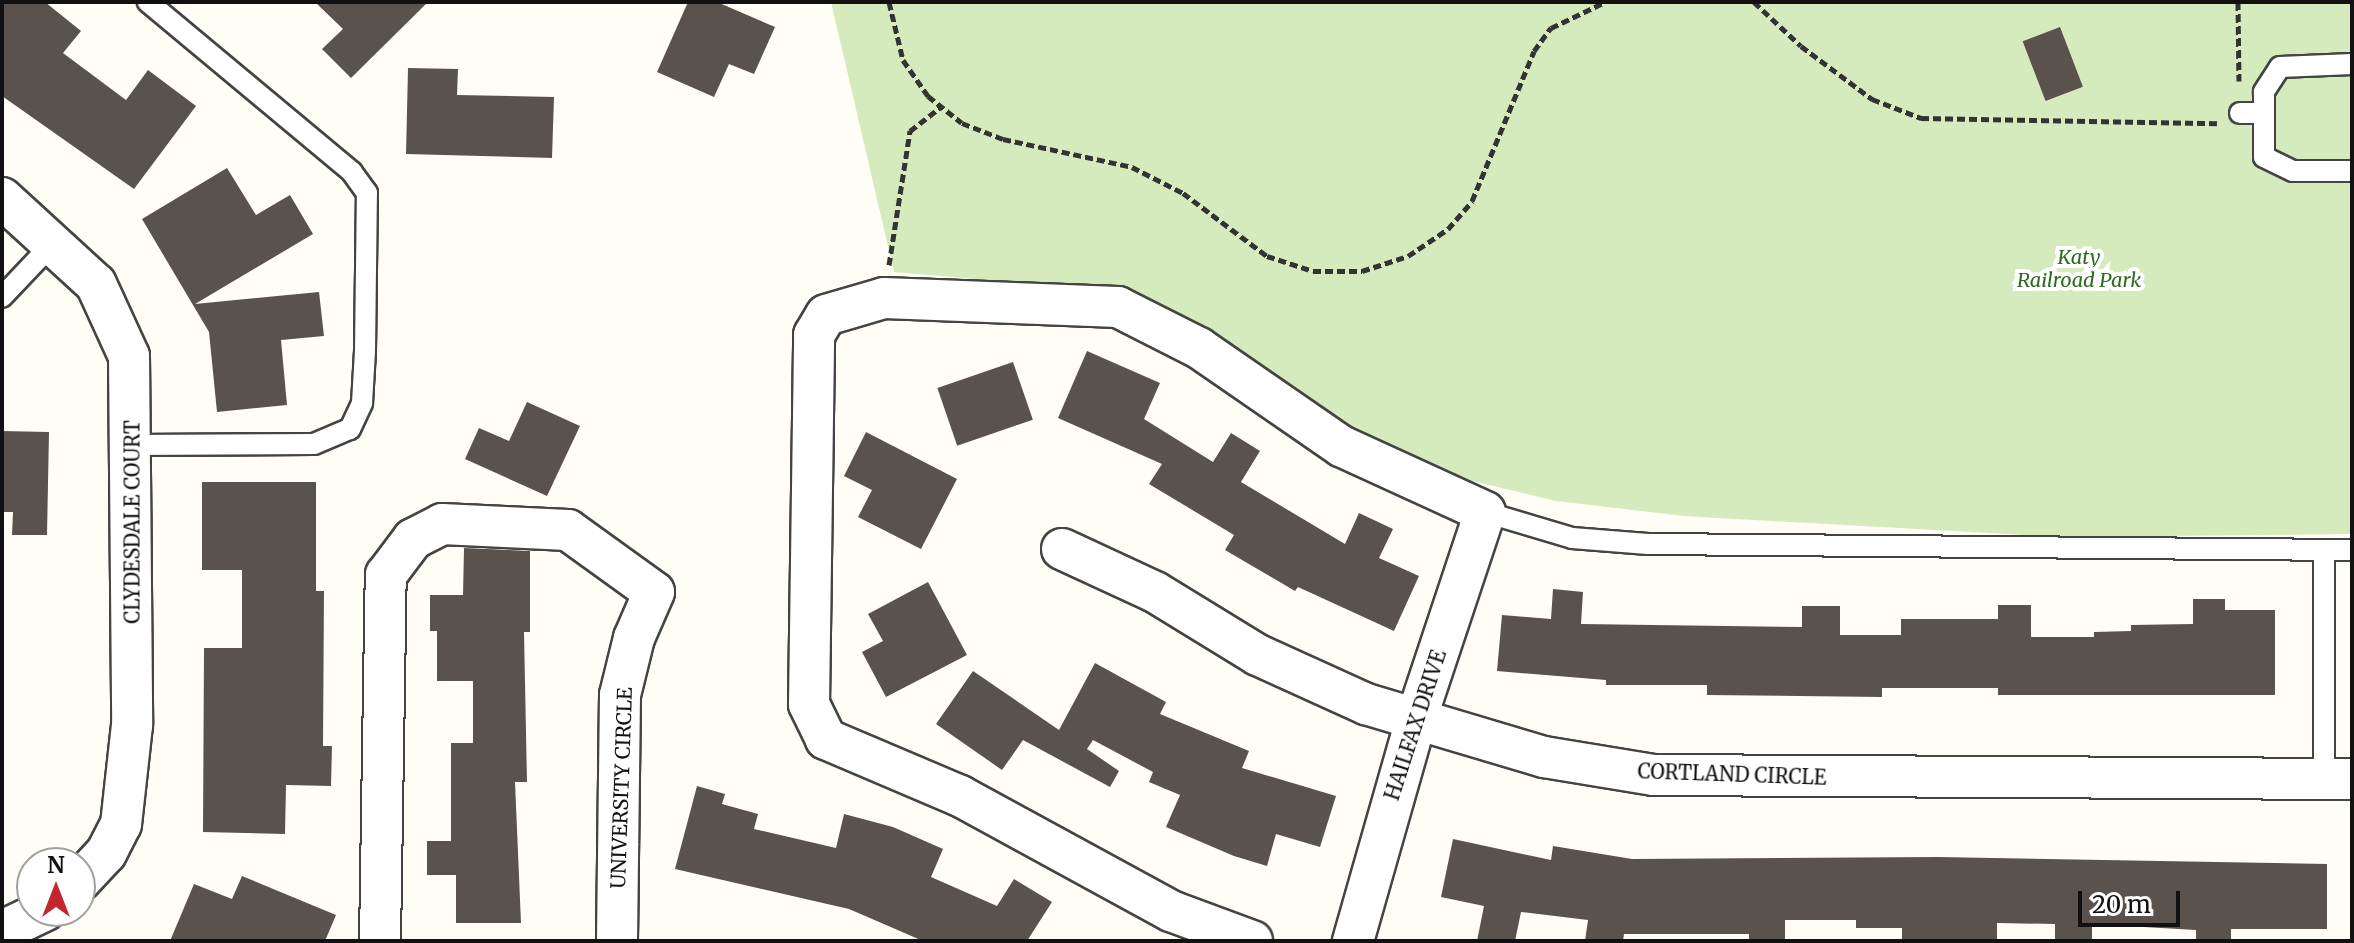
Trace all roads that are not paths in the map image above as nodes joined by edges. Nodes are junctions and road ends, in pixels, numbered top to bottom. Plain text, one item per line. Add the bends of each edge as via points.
1 (148, 2) edge
2 (2352, 64) edge
3 (2240, 113) road end
4 (2264, 113) junction
5 (2352, 171) edge
6 (2, 198) edge
7 (55, 241) junction
8 (2, 297) edge
9 (132, 445) junction
10 (1485, 512) junction
11 (1062, 549) dead end
12 (2352, 550) edge
13 (2324, 553) junction
14 (1416, 720) junction
15 (2338, 779) edge
16 (96, 864) edge
17 (380, 941) edge
18 (617, 941) edge
19 (1252, 941) edge
20 (1353, 941) edge

1 - 9 lane via 352,172 367,193 365,351 362,403 350,429 314,444
2 - 4 lane via 2280,67 2264,92
3 - 4 lane
4 - 5 lane via 2264,157 2293,171
6 - 7 street, CLYDESDALE COURT
7 - 8 lane
7 - 9 street, CLYDESDALE COURT via 96,284 129,356
9 - 16 street, CLYDESDALE COURT via 132,725 121,824
10 - 13 lane via 1572,538 1648,544
10 - 14 street, HAILFAX DRIVE
10 - 19 street via 1341,446 1199,348 1118,307 884,298 826,315 814,335 809,704 826,739 960,796 1171,911
11 - 14 street, CORTLAND CIRCLE via 1155,592 1258,655 1366,704
12 - 13 lane
13 - 15 lane
14 - 15 street, CORTLAND CIRCLE via 1544,757 1654,775
14 - 20 street, HAILFAX DRIVE
17 - 18 street, UNIVERSITY CIRCLE via 386,575 413,539 442,524 568,530 654,592 634,638 620,695

